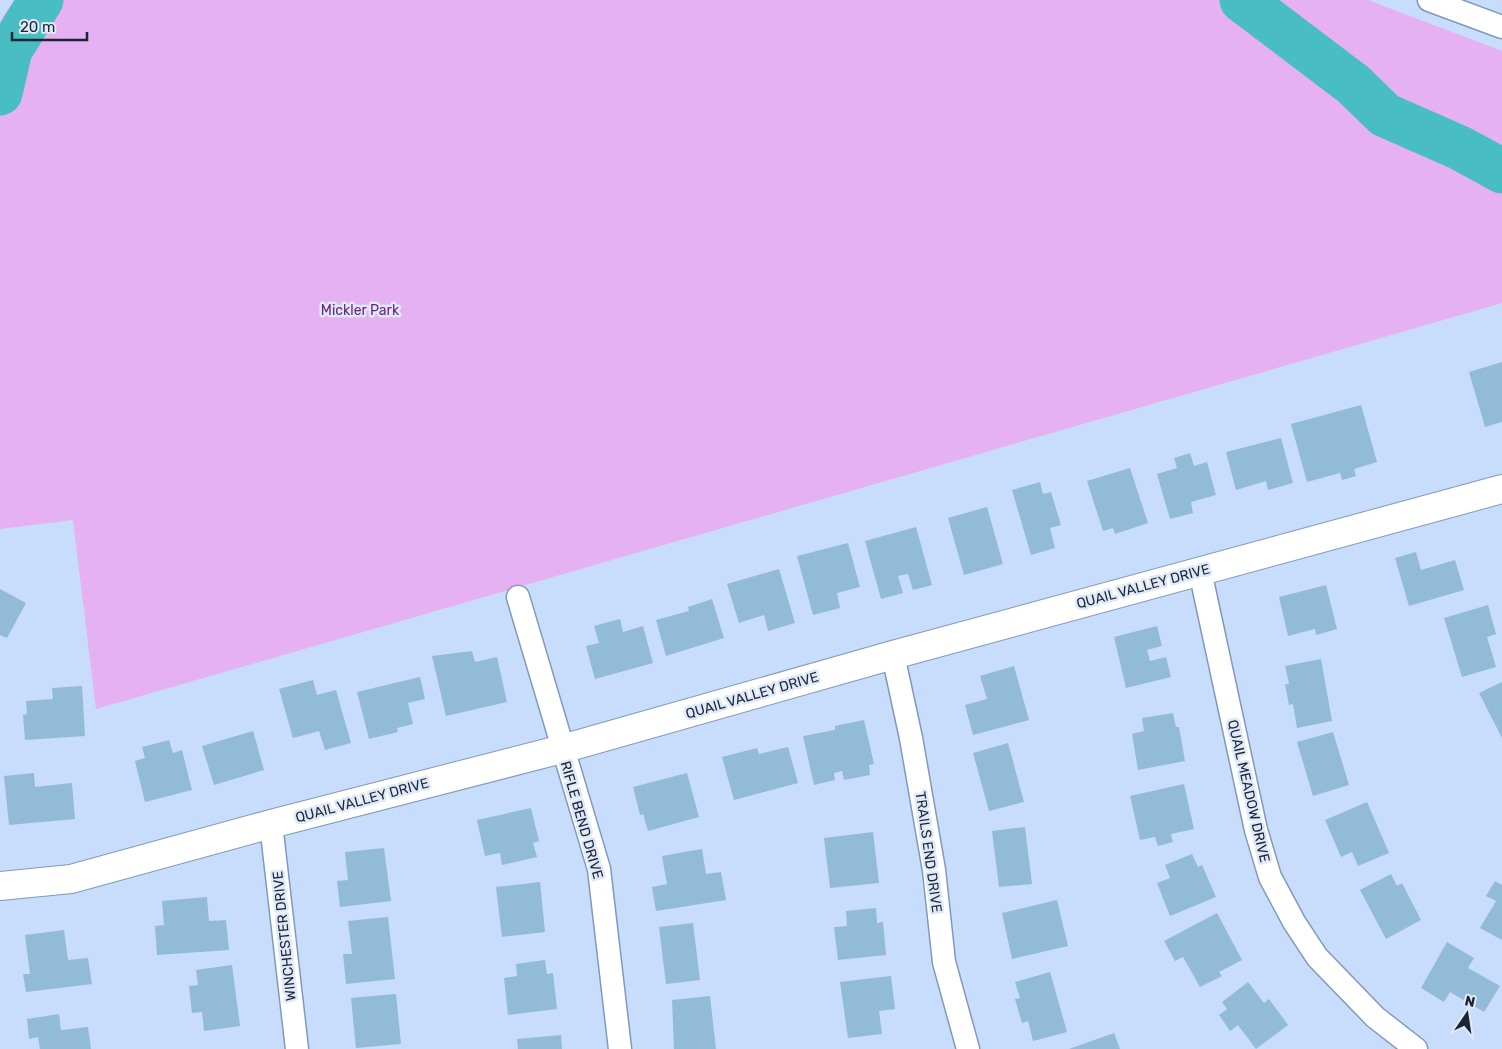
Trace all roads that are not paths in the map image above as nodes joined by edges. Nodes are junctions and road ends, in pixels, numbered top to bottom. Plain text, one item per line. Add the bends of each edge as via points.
1 (1428, 0) edge
2 (1502, 27) edge
3 (1502, 491) edge
4 (1200, 570) junction
5 (518, 597) dead end
6 (893, 655) junction
7 (562, 748) junction
8 (271, 824) junction
9 (0, 886) edge
10 (297, 1049) edge
11 (620, 1049) edge
12 (968, 1049) edge
13 (1416, 1049) edge

1 - 2 street
3 - 4 street, QUAIL VALLEY DRIVE
4 - 6 street, QUAIL VALLEY DRIVE
4 - 13 street, QUAIL MEADOW DRIVE via 1256,830 1270,877 1317,957 1375,1017
5 - 7 street, RIFLE BEND DRIVE
6 - 7 street, QUAIL VALLEY DRIVE
6 - 12 street, TRAILS END DRIVE via 934,870 944,962
7 - 8 street, QUAIL VALLEY DRIVE
7 - 11 street, RIFLE BEND DRIVE via 599,869
8 - 9 street, QUAIL VALLEY DRIVE via 71,879
8 - 10 street, WINCHESTER DRIVE

